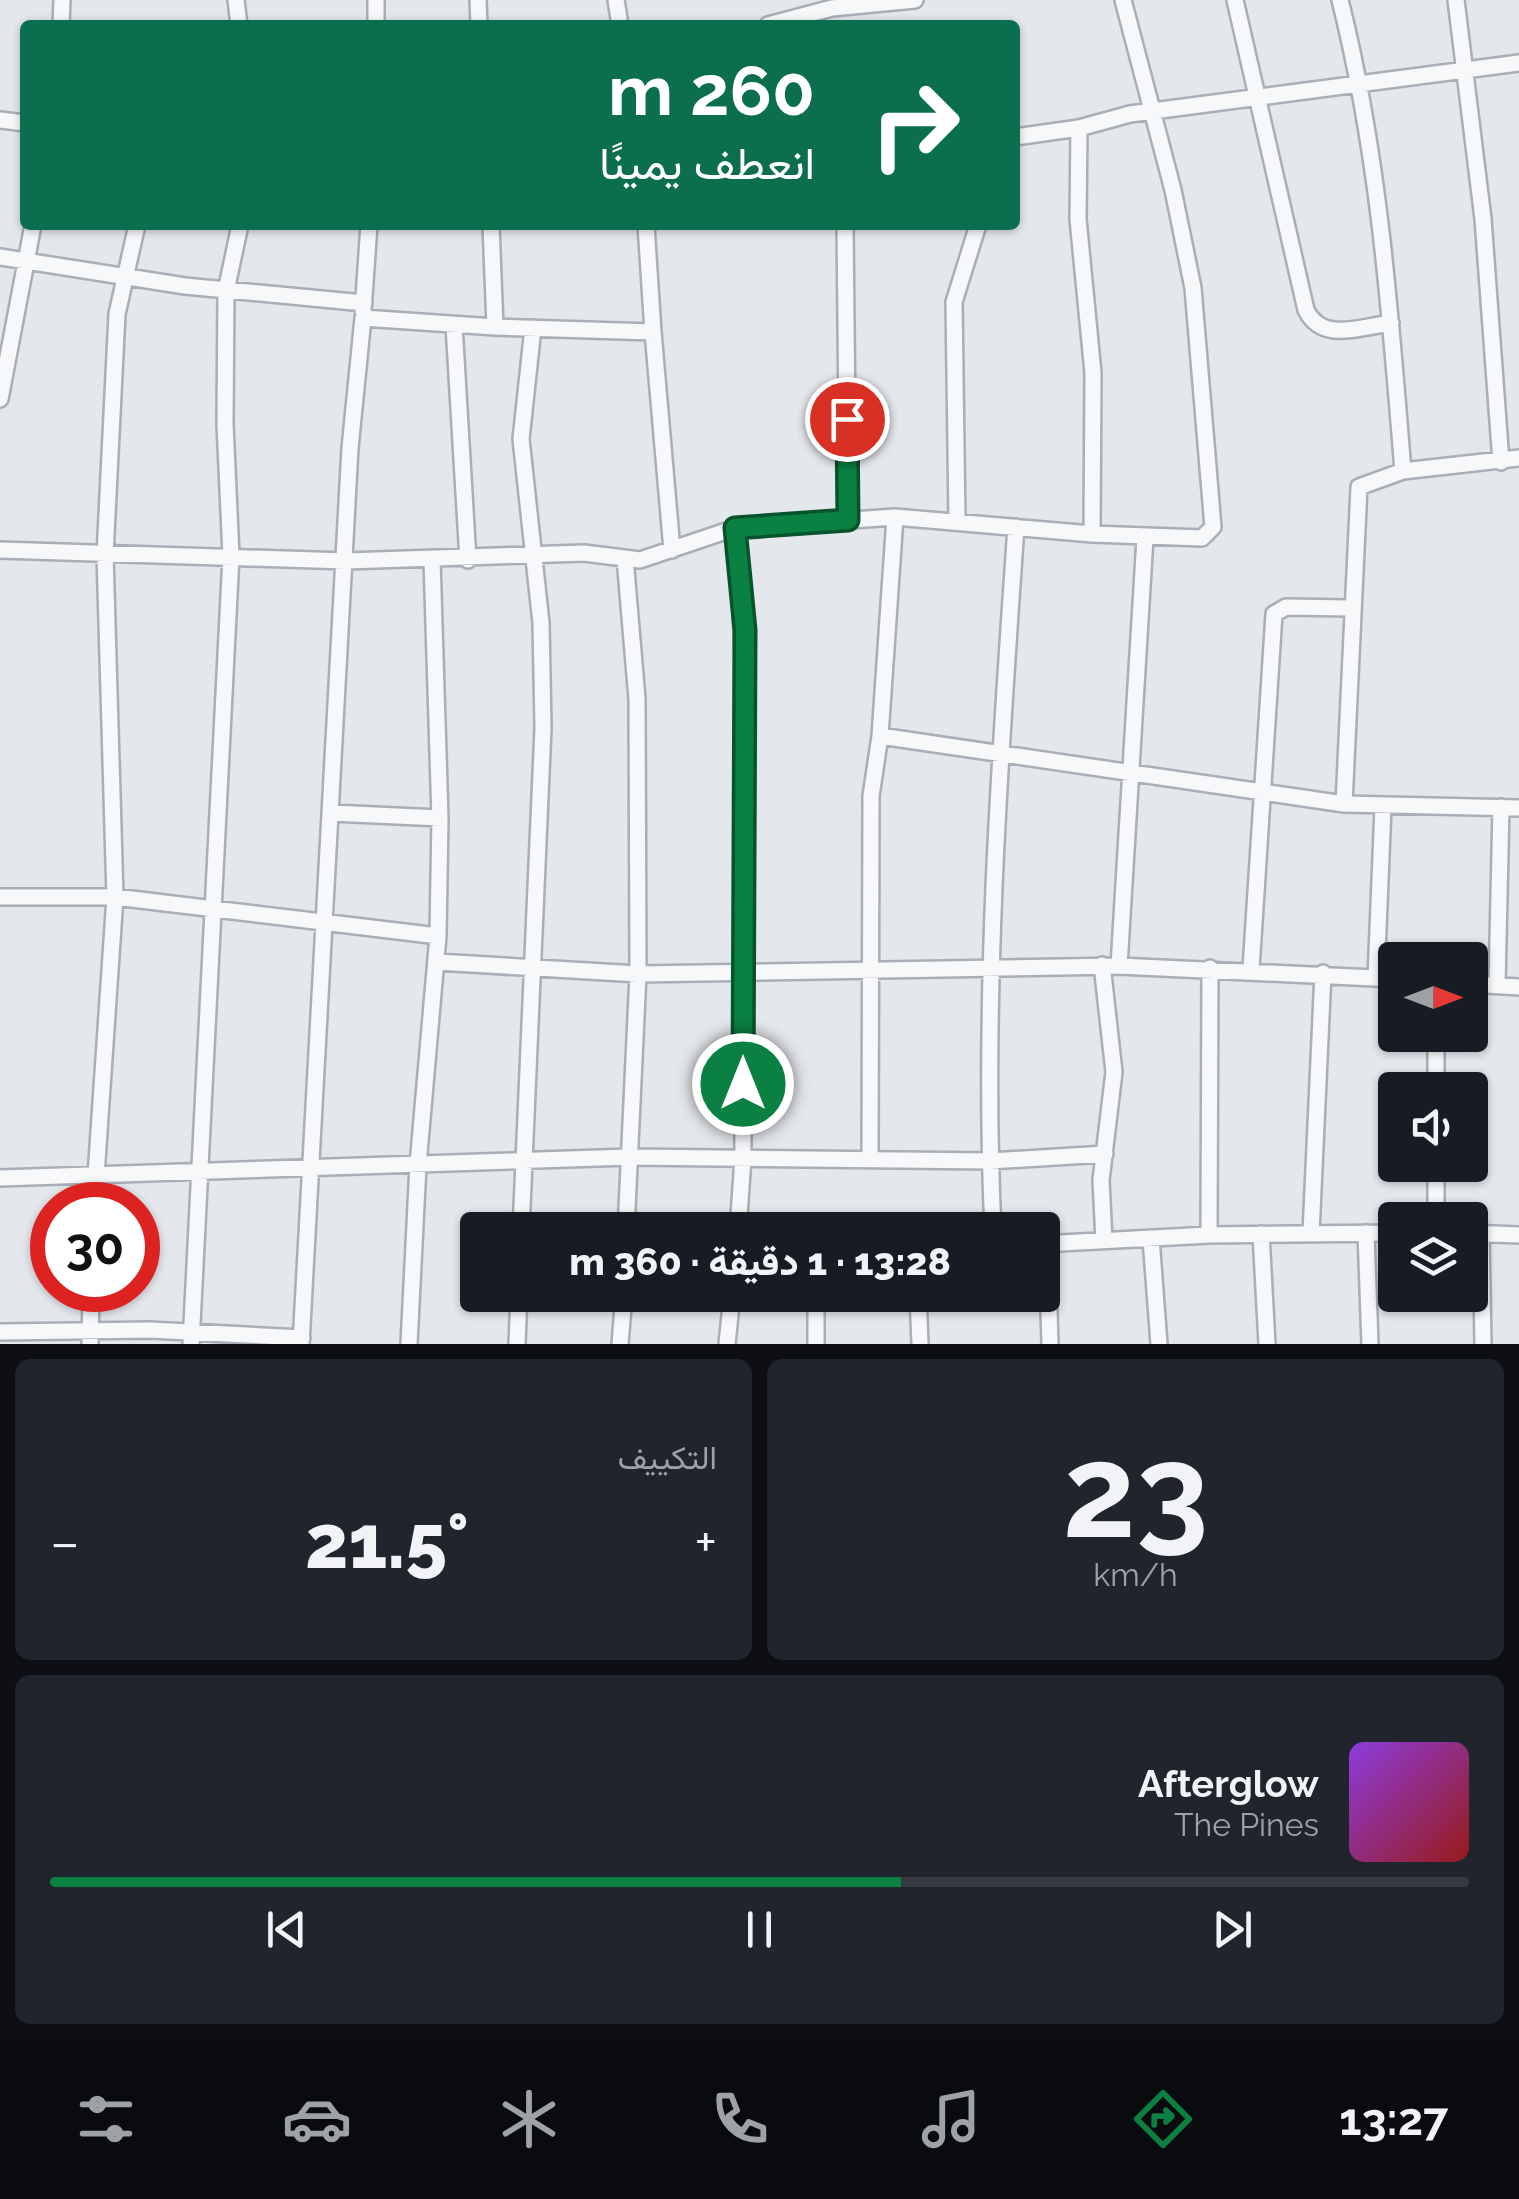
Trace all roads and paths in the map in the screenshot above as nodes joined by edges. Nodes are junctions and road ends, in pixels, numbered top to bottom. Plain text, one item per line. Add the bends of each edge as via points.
1 (915, 0) edge
2 (1123, 0) edge
3 (1234, 0) edge
4 (1340, 0) edge
5 (1456, 0) edge
6 (832, 4) edge
7 (783, 20) edge
8 (1519, 63) edge
9 (1464, 70) junction
10 (1361, 84) junction
11 (1260, 97) junction
12 (1153, 111) junction
13 (1079, 128) junction
14 (1020, 136) edge
15 (31, 230) edge
16 (135, 230) edge
17 (239, 230) edge
18 (369, 230) edge
19 (490, 230) edge
20 (646, 230) edge
21 (846, 230) edge
22 (976, 230) edge
23 (0, 257) edge
24 (27, 262) junction
25 (125, 277) junction
26 (226, 291) junction
27 (364, 310) junction
28 (1391, 323) junction
29 (454, 325) junction
30 (496, 328) junction
31 (533, 328) junction
32 (653, 332) junction
33 (0, 399) edge
34 (1519, 458) edge
35 (1501, 462) junction
36 (1402, 471) junction
37 (895, 517) junction
38 (848, 520) junction
39 (958, 520) junction
40 (735, 528) junction
41 (1016, 528) junction
42 (1092, 534) junction
43 (1145, 538) junction
44 (0, 550) edge
45 (672, 550) junction
46 (104, 554) junction
47 (232, 556) junction
48 (535, 556) junction
49 (625, 558) junction
50 (432, 560) junction
51 (468, 560) junction
52 (346, 561) junction
53 (1350, 608) junction
54 (880, 736) junction
55 (1003, 755) junction
56 (1133, 770) junction
57 (1264, 794) junction
58 (1344, 804) junction
59 (1383, 807) junction
60 (1501, 807) junction
61 (1519, 808) edge
62 (332, 813) junction
63 (440, 818) junction
64 (0, 897) edge
65 (115, 897) junction
66 (215, 910) junction
67 (326, 924) junction
68 (438, 936) junction
69 (437, 962) junction
70 (1102, 966) junction
71 (1119, 966) junction
72 (529, 967) junction
73 (995, 968) junction
74 (1210, 968) junction
75 (1251, 969) junction
76 (868, 970) junction
77 (742, 972) junction
78 (1323, 973) junction
79 (638, 974) junction
80 (1376, 978) joint
81 (1488, 985) edge
82 (1496, 985) junction
83 (1519, 986) edge
84 (1105, 1154) junction
85 (629, 1158) junction
86 (743, 1158) junction
87 (870, 1158) junction
88 (990, 1161) junction
89 (523, 1164) junction
90 (418, 1165) junction
91 (311, 1167) junction
92 (201, 1172) junction
93 (96, 1173) junction
94 (0, 1178) edge
95 (95, 1182) edge
96 (522, 1212) edge
97 (627, 1212) edge
98 (739, 1212) edge
99 (992, 1212) edge
100 (1311, 1232) junction
101 (1366, 1233) junction
102 (1378, 1233) edge
103 (1261, 1234) junction
104 (1488, 1234) edge
105 (1209, 1235) junction
106 (1519, 1235) edge
107 (1152, 1238) junction
108 (1104, 1240) junction
109 (1060, 1243) edge
110 (518, 1312) edge
111 (623, 1312) edge
112 (730, 1312) edge
113 (816, 1312) edge
114 (919, 1312) edge
115 (1048, 1312) edge
116 (1480, 1312) edge
117 (0, 1332) edge
118 (90, 1336) edge
119 (192, 1338) edge
120 (302, 1341) edge
121 (409, 1344) edge
122 (517, 1344) edge
123 (620, 1344) edge
124 (726, 1344) edge
125 (816, 1344) edge
126 (920, 1344) edge
127 (1050, 1344) edge
128 (1159, 1344) edge
129 (1267, 1344) edge
130 (1370, 1344) edge
131 (1482, 1344) edge

1 - 6 street
2 - 12 street
3 - 11 street
4 - 10 street
5 - 9 street
6 - 7 street
8 - 9 street
9 - 10 street
9 - 35 street
10 - 11 street
10 - 28 street
11 - 12 street
11 - 28 street via 1313,326 1326,332
12 - 13 street
12 - 43 street via 1193,288 1212,528 1202,538
13 - 14 street
13 - 42 street via 1078,219 1093,373
15 - 24 street
16 - 25 street
17 - 26 street
18 - 27 street
19 - 30 street
20 - 32 street
21 - 38 street
22 - 39 street via 954,302
23 - 24 street
24 - 25 street
24 - 33 street
25 - 26 street
25 - 46 street via 117,314
26 - 27 street
26 - 47 street
27 - 29 street
27 - 52 street
28 - 36 street
29 - 30 street
29 - 51 street
30 - 31 street
31 - 32 street
31 - 48 street via 521,440
32 - 45 street
34 - 35 street
35 - 36 street
36 - 53 street via 1359,487
37 - 38 street
37 - 39 street
37 - 54 street
38 - 40 street
39 - 41 street
40 - 45 street
40 - 77 street via 745,630
41 - 42 street
41 - 55 street
42 - 43 street
43 - 56 street
44 - 46 street
45 - 49 street
46 - 47 street
46 - 65 street
47 - 52 street
47 - 66 street
48 - 49 street via 584,552
48 - 51 street
48 - 72 street via 542,728
49 - 79 street via 637,698
50 - 51 street
50 - 52 street
50 - 63 street
52 - 62 street
53 - 57 street via 1286,607 1274,614
53 - 58 street
54 - 55 street
54 - 76 street via 870,796
55 - 56 street
55 - 73 street
56 - 57 street
56 - 71 street
57 - 58 street
57 - 75 street
58 - 59 street
59 - 60 street
59 - 80 street
60 - 61 street
60 - 82 street
62 - 63 street
62 - 67 street
63 - 68 street
64 - 65 street
65 - 66 street
65 - 93 street
66 - 67 street
66 - 92 street
67 - 68 street
67 - 91 street
68 - 69 street
69 - 72 street
69 - 90 street
70 - 71 street
70 - 73 street
70 - 84 street via 1114,1072
71 - 74 street
72 - 79 street
72 - 89 street
73 - 76 street
73 - 88 street
74 - 75 street
74 - 105 street
75 - 78 street
76 - 77 street
76 - 87 street
77 - 79 street
77 - 86 street
78 - 80 street
78 - 100 street
79 - 85 street
81 - 82 street
82 - 83 street
84 - 88 street
84 - 108 street
85 - 86 street
85 - 89 street
85 - 97 street
86 - 87 street
86 - 98 street
87 - 88 street
88 - 99 street
89 - 90 street
89 - 96 street
90 - 91 street
90 - 121 street
91 - 92 street
91 - 120 street
92 - 93 street
92 - 119 street
93 - 94 street
93 - 95 street
100 - 101 street
100 - 103 street
101 - 102 street
101 - 130 street
103 - 105 street
103 - 129 street
104 - 106 street
105 - 107 street
107 - 108 street
107 - 128 street
108 - 109 street
110 - 122 street
111 - 123 street
112 - 124 street
113 - 125 street
114 - 126 street
115 - 127 street
116 - 131 street
117 - 118 street
118 - 119 street
119 - 120 street

